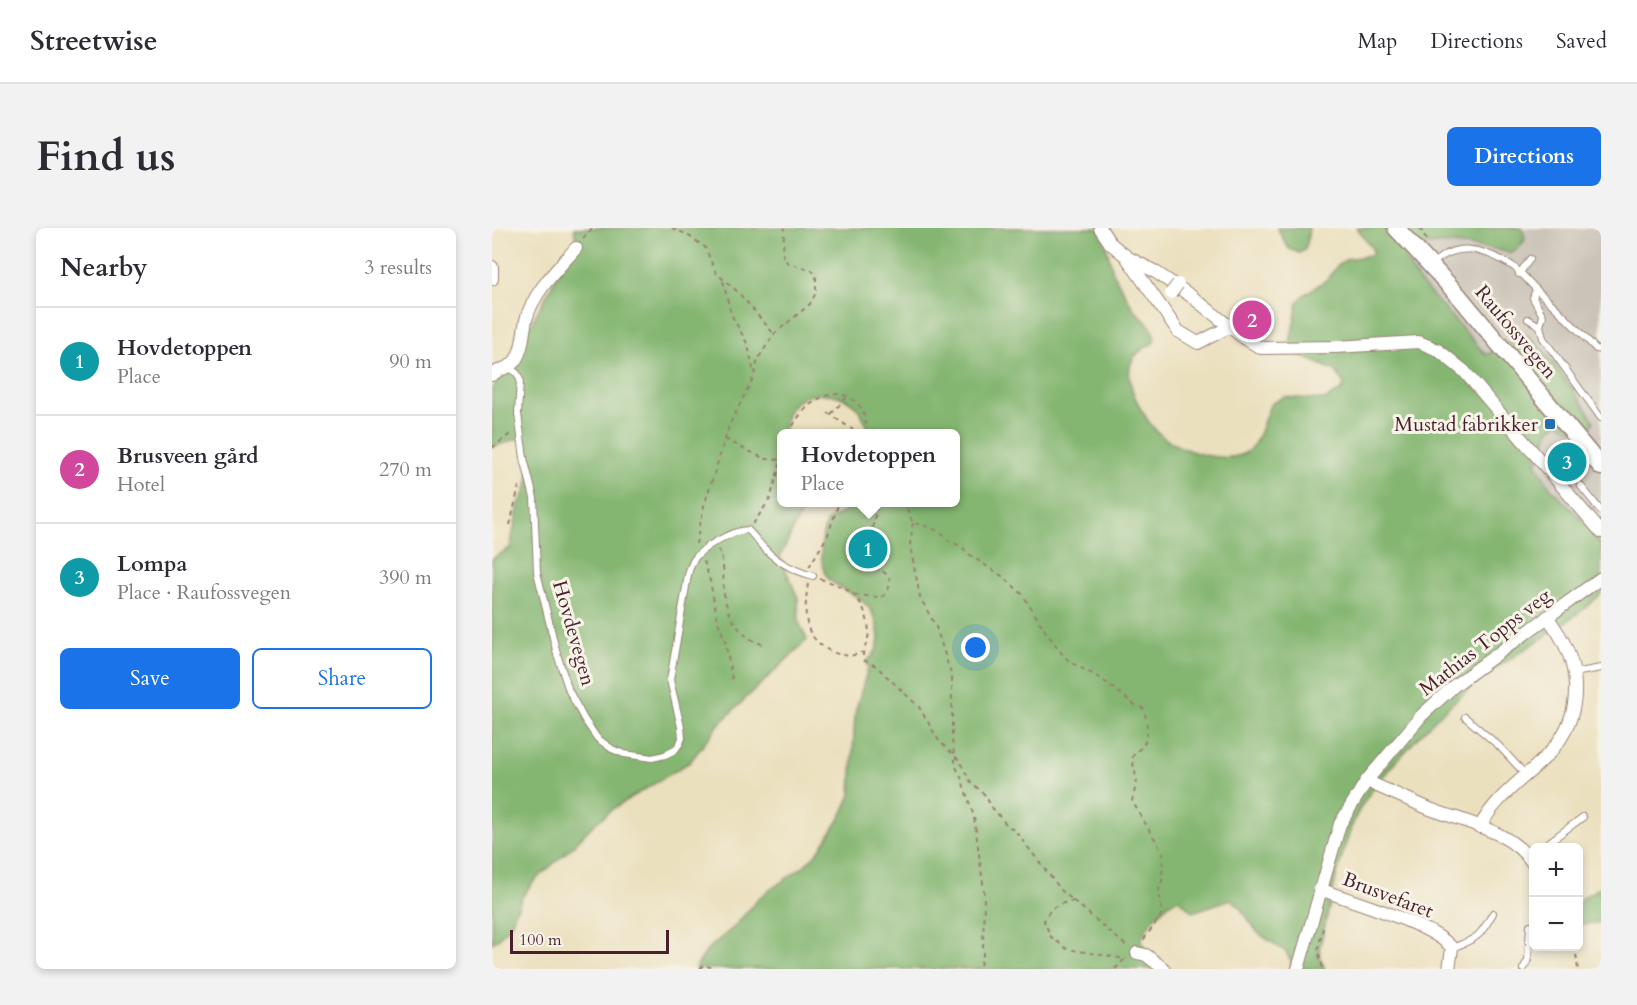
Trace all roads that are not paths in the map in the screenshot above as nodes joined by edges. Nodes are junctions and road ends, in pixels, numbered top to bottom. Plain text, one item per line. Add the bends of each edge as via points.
1 (1100, 228) edge
2 (1395, 228) edge
3 (576, 248) road end
4 (1127, 257) junction
5 (1530, 259) dead end
6 (1431, 266) junction
7 (492, 267) edge
8 (1520, 273) junction
9 (492, 279) edge
10 (1174, 289) dead end
11 (1536, 289) junction
12 (1161, 307) junction
13 (1528, 320) dead end
14 (1540, 326) junction
15 (1229, 327) junction
16 (1601, 350) edge
17 (507, 367) junction
18 (492, 375) edge
19 (1601, 418) edge
20 (1601, 467) edge
21 (1580, 485) dead end
22 (1601, 510) edge
23 (1601, 532) edge
24 (808, 575) road end
25 (1601, 578) edge
26 (1548, 617) junction
27 (1601, 668) edge
28 (1574, 673) junction
29 (1465, 717) dead end
30 (1526, 775) junction
31 (1367, 780) junction
32 (1583, 817) dead end
33 (1480, 826) junction
34 (1548, 843) edge
35 (1529, 857) edge
36 (1320, 889) junction
37 (1493, 913) dead end
38 (1529, 942) edge
39 (1452, 948) junction
40 (1133, 954) road end
41 (1164, 969) edge
42 (1298, 969) edge
43 (1449, 969) edge
44 (1522, 969) edge

1 - 4 street
2 - 6 main road, Raufossvegen
3 - 17 street via 535,299 518,355
4 - 12 street
4 - 15 street via 1191,296
5 - 8 lane
6 - 8 lane via 1448,251 1471,249 1513,266
6 - 20 main road, Raufossvegen
7 - 9 street
8 - 11 lane
10 - 12 street
11 - 14 lane via 1533,298 1543,316
11 - 16 lane
12 - 15 street via 1178,331 1198,343
13 - 14 lane
14 - 19 lane via 1543,338
15 - 23 street via 1261,348 1419,342 1438,350 1464,371
17 - 18 street
17 - 24 lane, Hovdevegen via 520,380 518,414 534,498 537,572 554,646 576,707 597,738 624,754 652,758 675,750 682,738 670,680 688,575 699,554 734,533 748,530 783,563
21 - 22 lane
25 - 26 street, Mathias Topps veg
26 - 28 street via 1568,650
26 - 31 street, Mathias Topps veg via 1455,685 1422,716
27 - 28 lane
28 - 30 street via 1575,700 1569,723 1558,743
29 - 30 lane
30 - 33 street
31 - 33 street
31 - 36 street, Mathias Topps veg via 1340,824
32 - 34 lane
33 - 35 street via 1518,846
36 - 39 street, Brusvefaret via 1422,927
36 - 42 street, Mathias Topps veg
37 - 39 lane via 1476,939
38 - 44 lane via 1528,960
39 - 43 street
40 - 41 street via 1146,955

